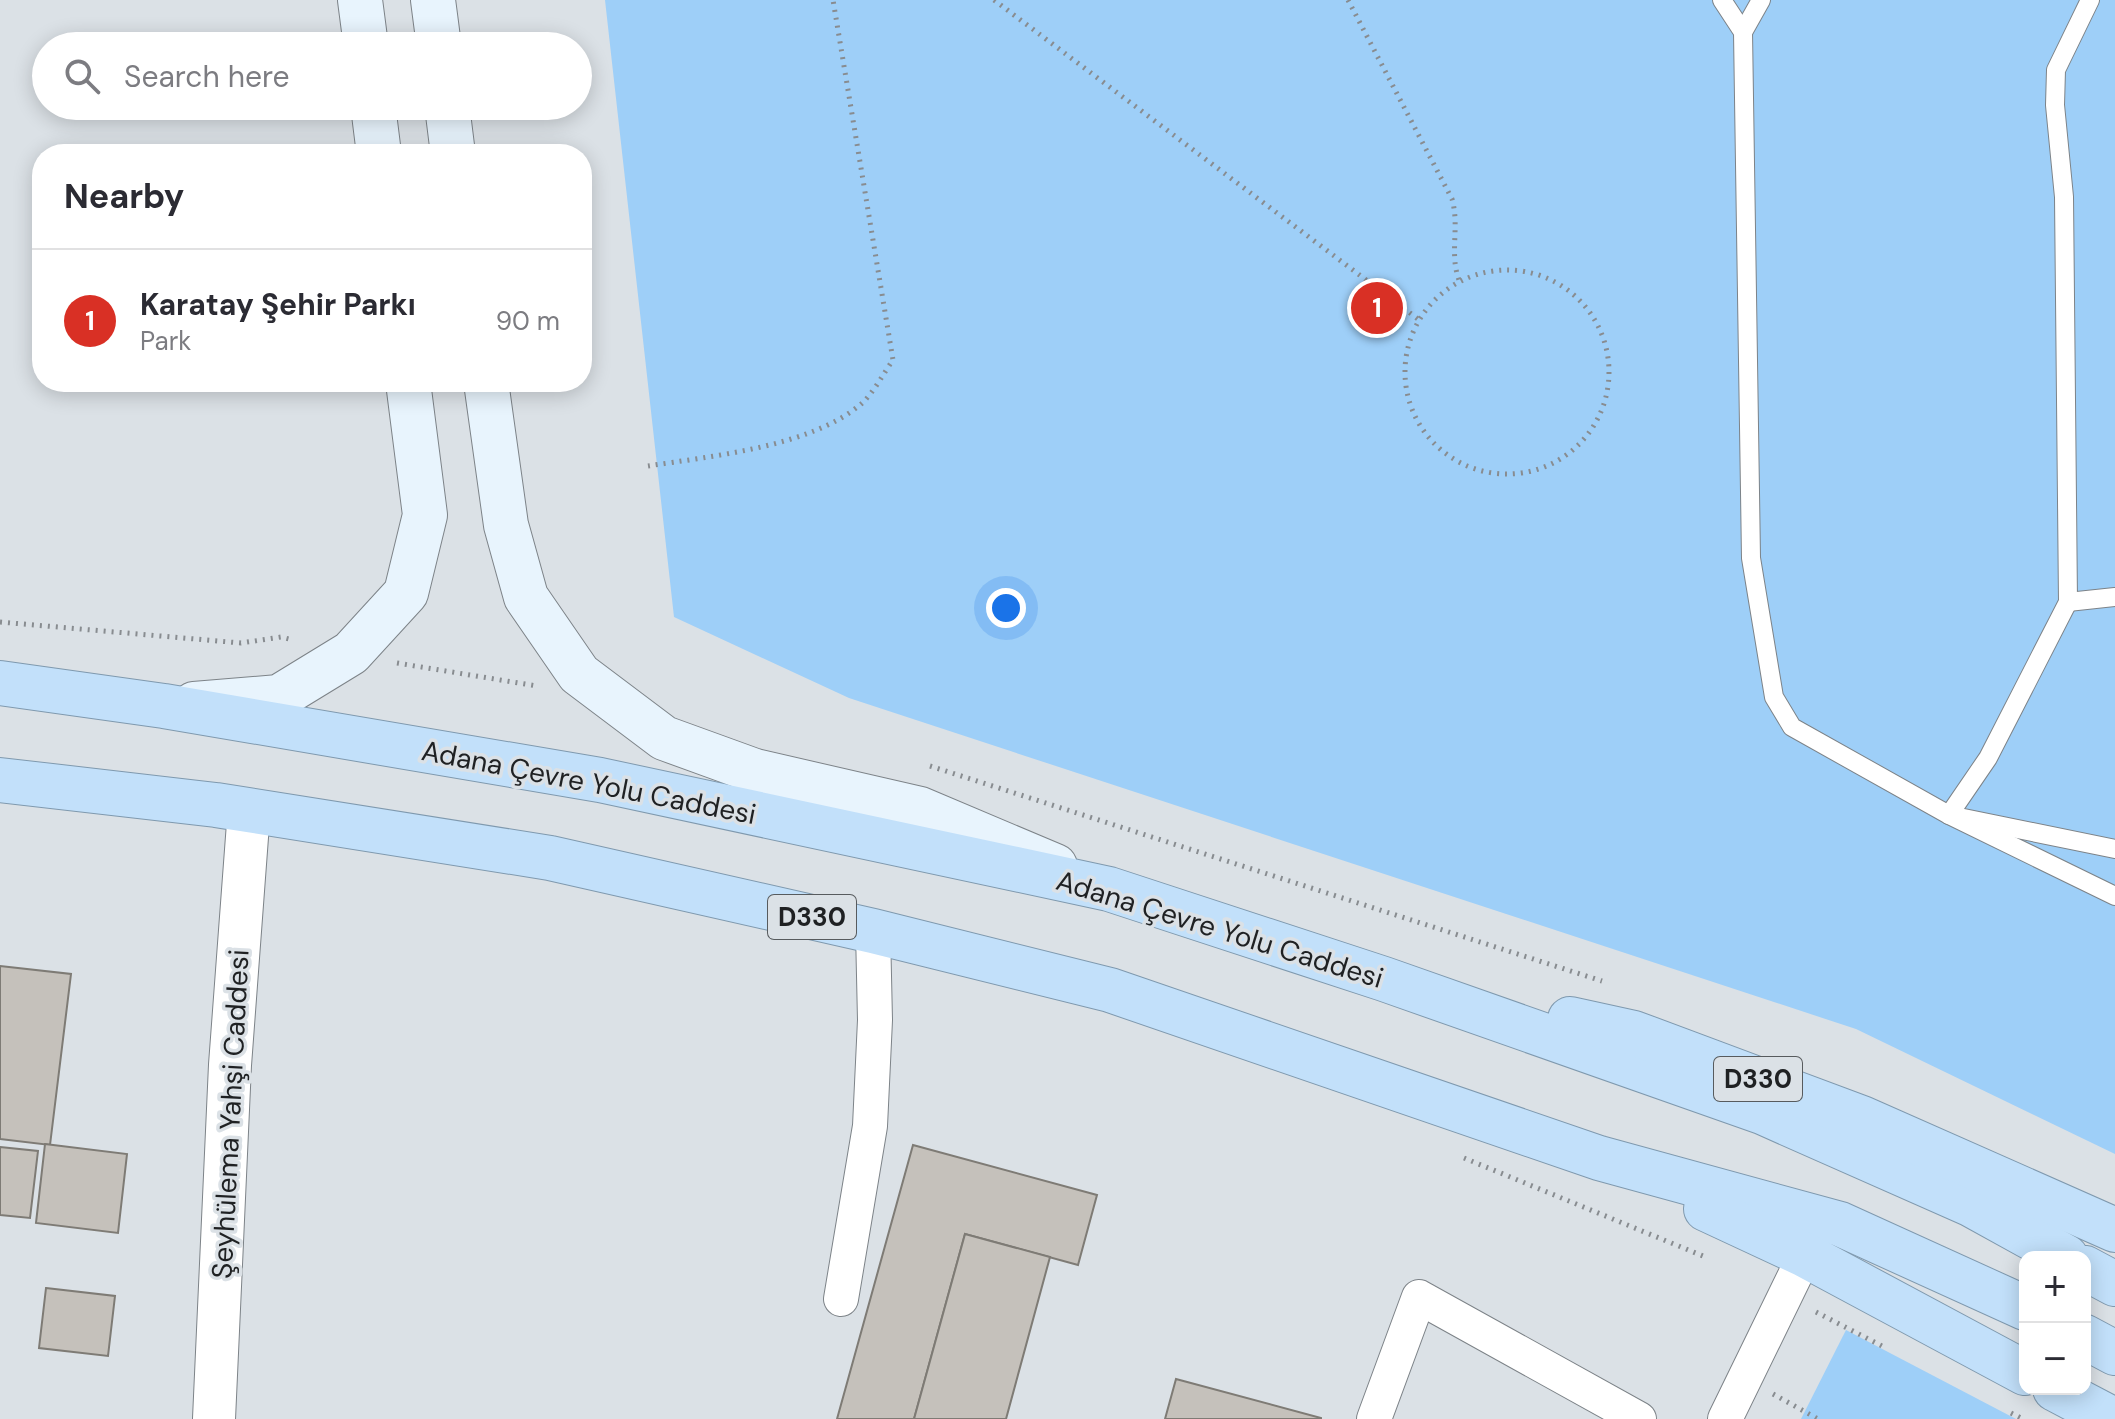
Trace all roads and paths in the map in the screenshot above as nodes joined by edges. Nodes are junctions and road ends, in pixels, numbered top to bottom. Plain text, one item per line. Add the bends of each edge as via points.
1 (360, 0) edge
2 (433, 0) edge
3 (833, 0) edge
4 (994, 0) edge
5 (1348, 0) edge
6 (1722, 0) edge
7 (1761, 0) edge
8 (2090, 0) edge
9 (364, 32) edge
10 (437, 32) edge
11 (1743, 32) junction
12 (375, 120) edge
13 (449, 120) edge
14 (378, 144) edge
15 (452, 144) edge
16 (1459, 280) junction
17 (1418, 319) junction
18 (409, 392) edge
19 (487, 392) edge
20 (648, 466) dead end
21 (2115, 597) edge
22 (2068, 602) junction
23 (0, 683) edge
24 (164, 706) junction
25 (0, 780) edge
26 (249, 810) junction
27 (1949, 815) junction
28 (2115, 849) edge
29 (1109, 889) junction
30 (2115, 896) edge
31 (873, 931) junction
32 (1384, 979) junction
33 (1457, 1155) dead end
34 (1599, 1158) junction
35 (2115, 1230) edge
36 (2055, 1251) edge
37 (1805, 1255) junction
38 (1708, 1259) dead end
39 (2091, 1271) edge
40 (2115, 1284) edge
41 (1785, 1296) junction
42 (841, 1299) dead end
43 (2019, 1305) edge
44 (2091, 1340) edge
45 (1885, 1348) dead end
46 (2115, 1353) edge
47 (1743, 1376) junction
48 (2017, 1392) edge
49 (2066, 1395) edge
50 (214, 1419) edge
51 (1374, 1419) edge
52 (1639, 1419) edge
53 (1725, 1419) edge
54 (1818, 1419) edge
55 (2023, 1419) edge
56 (2112, 1419) edge

1 - 9 main road
2 - 10 main road
3 - 20 path via 893,360 861,404 815,430 736,452
4 - 17 path
5 - 16 path via 1452,199 1457,216 1452,262
6 - 11 lane
7 - 11 lane
8 - 22 lane via 2056,70 2064,197
11 - 27 lane via 1751,558 1774,697 1792,727
12 - 14 main road
13 - 15 main road
16 - 17 path
16 - 17 path via 1492,269 1526,270 1559,282 1585,304 1603,334 1610,368 1605,402 1589,433 1564,457 1533,472 1498,475 1465,466 1436,447 1415,420 1404,386 1405,352
18 - 24 main road via 425,515 406,593 351,653 279,697
19 - 29 main road via 506,525 526,597 579,674 664,738 755,771 920,809
21 - 22 lane
22 - 27 lane via 1988,758
23 - 24 highway, Adana Çevre Yolu Caddesi / D330
24 - 29 highway, Adana Çevre Yolu Caddesi / D330 via 600,780
25 - 26 highway, D330
26 - 31 highway, D330 via 550,858
26 - 50 street, Şeyhülema Yahşi Caddesi via 230,1065
27 - 28 lane
27 - 30 lane
29 - 32 highway, Adana Çevre Yolu Caddesi / D330
31 - 34 highway, D330 via 1110,990
31 - 42 street via 870,1126
32 - 35 highway, D330 via 1634,1033 1862,1118
32 - 36 highway, Adana Çevre Yolu Caddesi / D330 via 1762,1112 1972,1205
33 - 38 path
34 - 37 highway, D330
34 - 43 highway, D330 via 1840,1224
37 - 41 street
37 - 48 highway, D330
39 - 40 highway
41 - 45 path
41 - 47 street
44 - 46 highway
47 - 53 street
47 - 54 path
48 - 55 path
49 - 56 highway
51 - 52 street via 1419,1297

